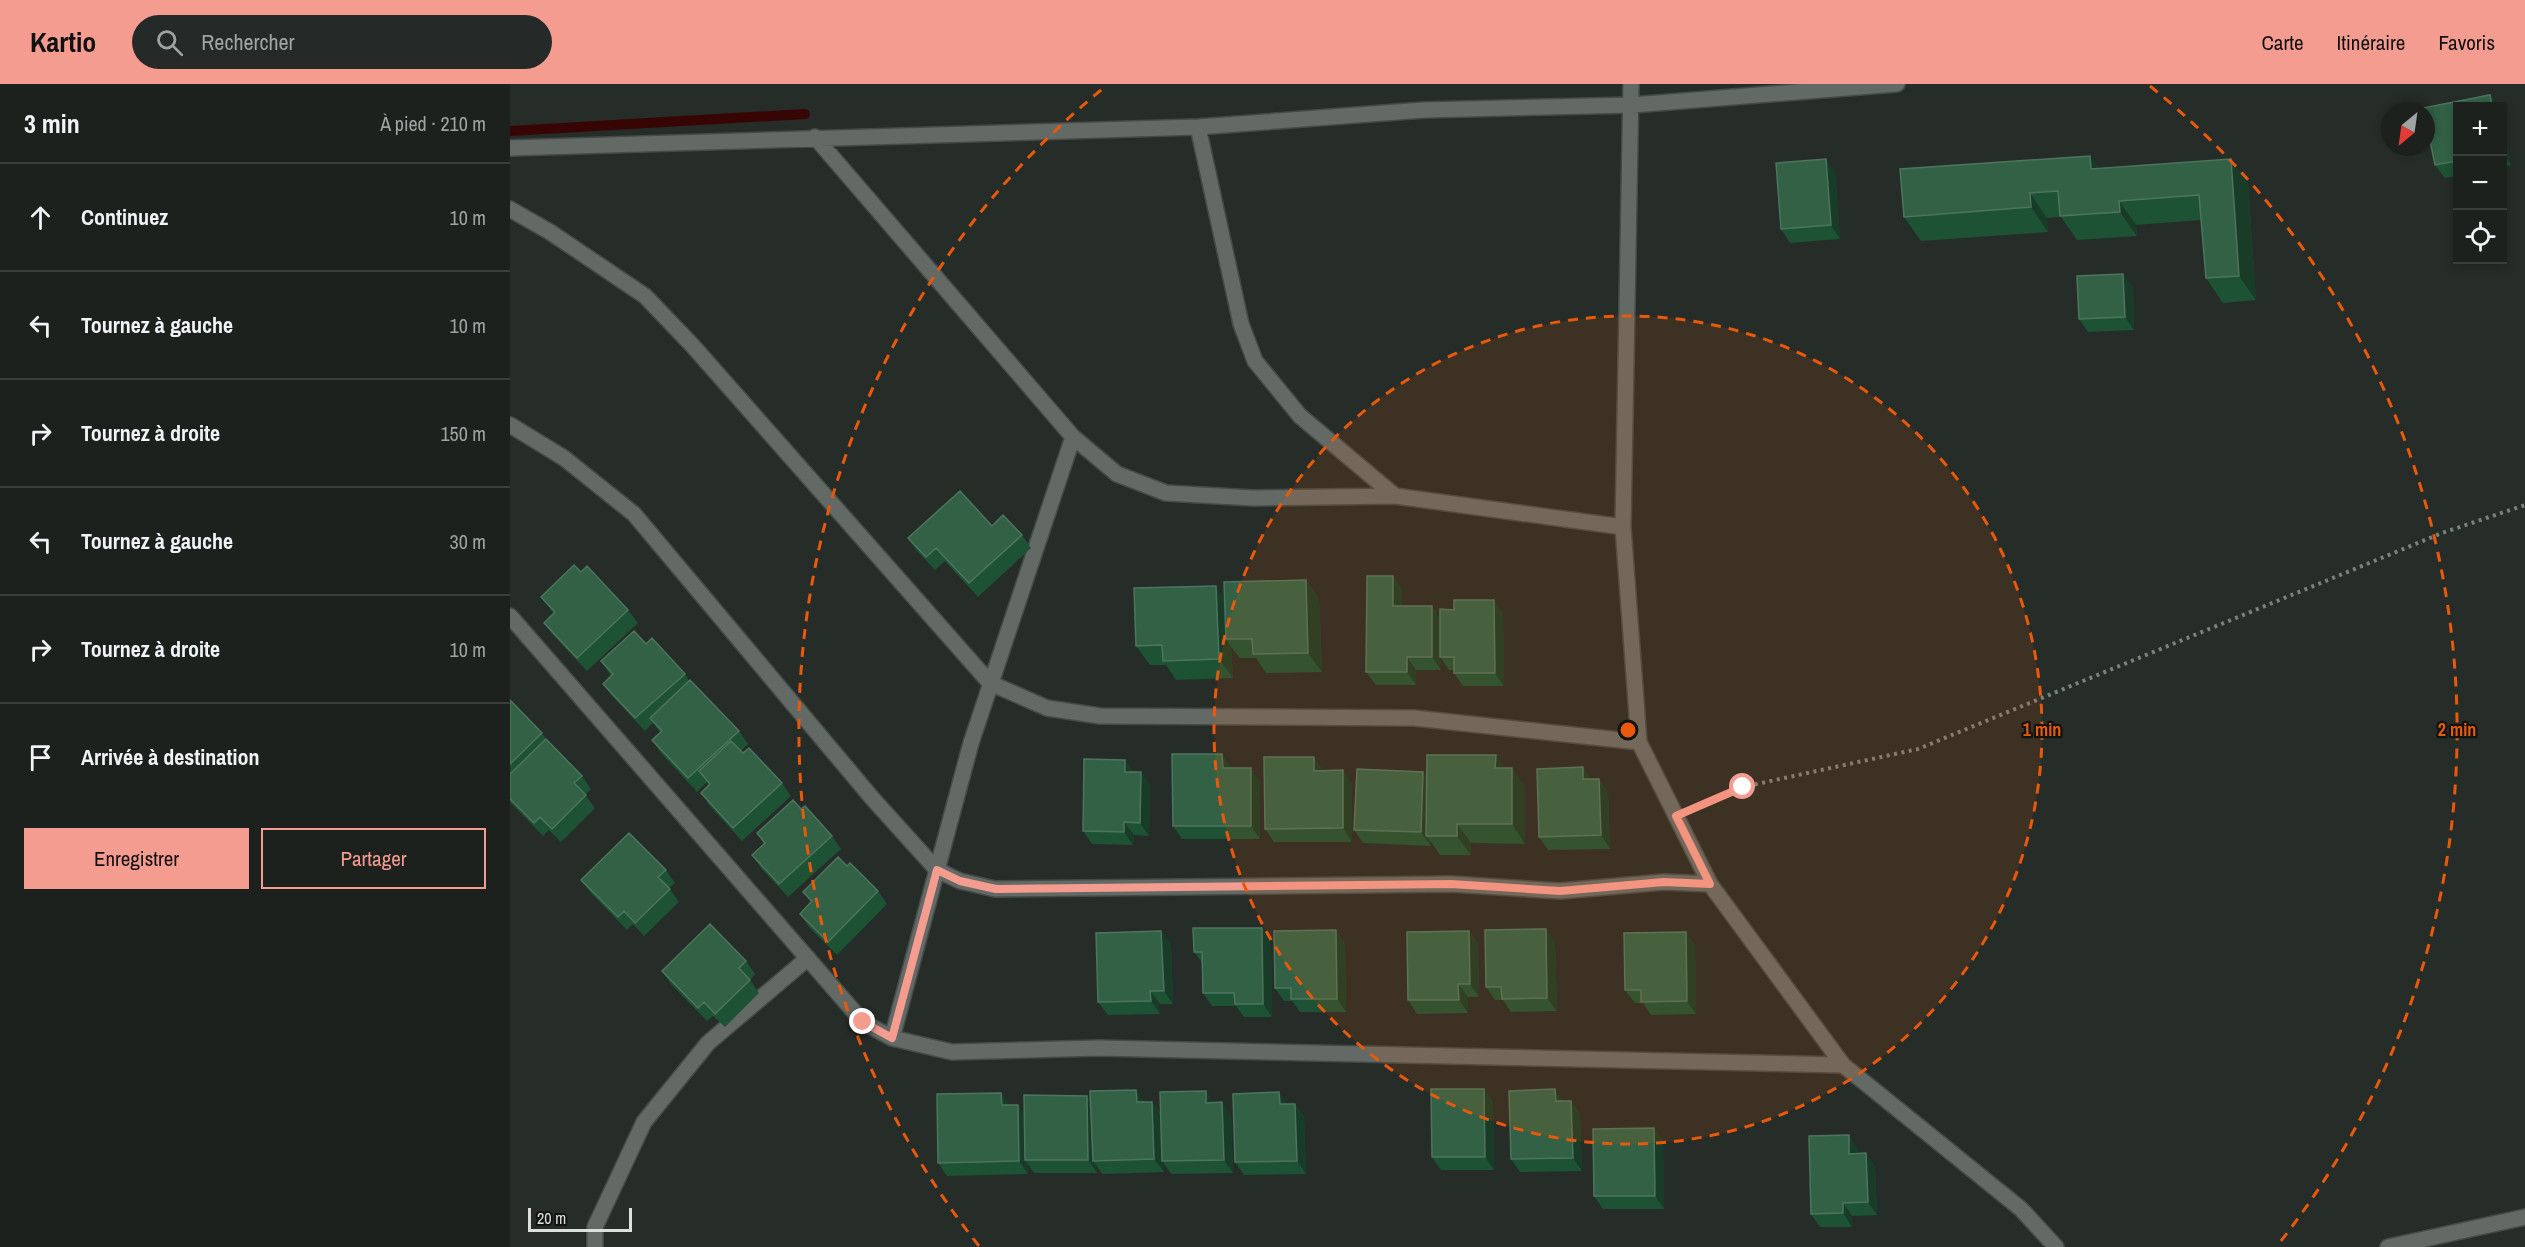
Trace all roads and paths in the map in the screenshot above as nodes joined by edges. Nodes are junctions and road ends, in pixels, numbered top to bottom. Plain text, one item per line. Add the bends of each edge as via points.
1 (1631, 84) edge
2 (1897, 84) edge
3 (1632, 105) junction
4 (1198, 127) junction
5 (815, 137) junction
6 (510, 148) edge
7 (510, 209) edge
8 (510, 425) edge
9 (1073, 437) junction
10 (1395, 496) junction
11 (2525, 505) edge
12 (1623, 527) junction
13 (510, 616) edge
14 (990, 683) junction
15 (1639, 742) junction
16 (1676, 816) junction
17 (937, 870) junction
18 (1710, 884) junction
19 (808, 958) junction
20 (892, 1038) junction
21 (1843, 1065) junction
22 (2525, 1217) edge
23 (595, 1247) edge
24 (2056, 1247) edge
25 (2388, 1247) edge

1 - 3 street
2 - 3 street
3 - 4 street via 1424,110
3 - 12 street
4 - 5 street
4 - 10 street via 1241,324 1255,361 1300,416
5 - 6 street
5 - 9 street
7 - 14 street via 645,296
8 - 17 street via 564,458 634,514
9 - 10 street via 1117,474 1166,493 1253,498
9 - 14 street
10 - 12 street
11 - 16 path via 2442,533 1918,749 1743,787
12 - 15 street
13 - 19 street
14 - 15 street via 1047,708 1100,716 1414,718
14 - 17 street
15 - 16 street
16 - 18 street
17 - 18 street via 960,881 996,889 1451,884 1560,891 1664,882
17 - 20 street
18 - 21 street
19 - 20 street via 863,1022
19 - 23 street via 708,1043 644,1122 596,1227
20 - 21 street via 952,1052 1099,1048
21 - 24 street via 2021,1209
22 - 25 street

